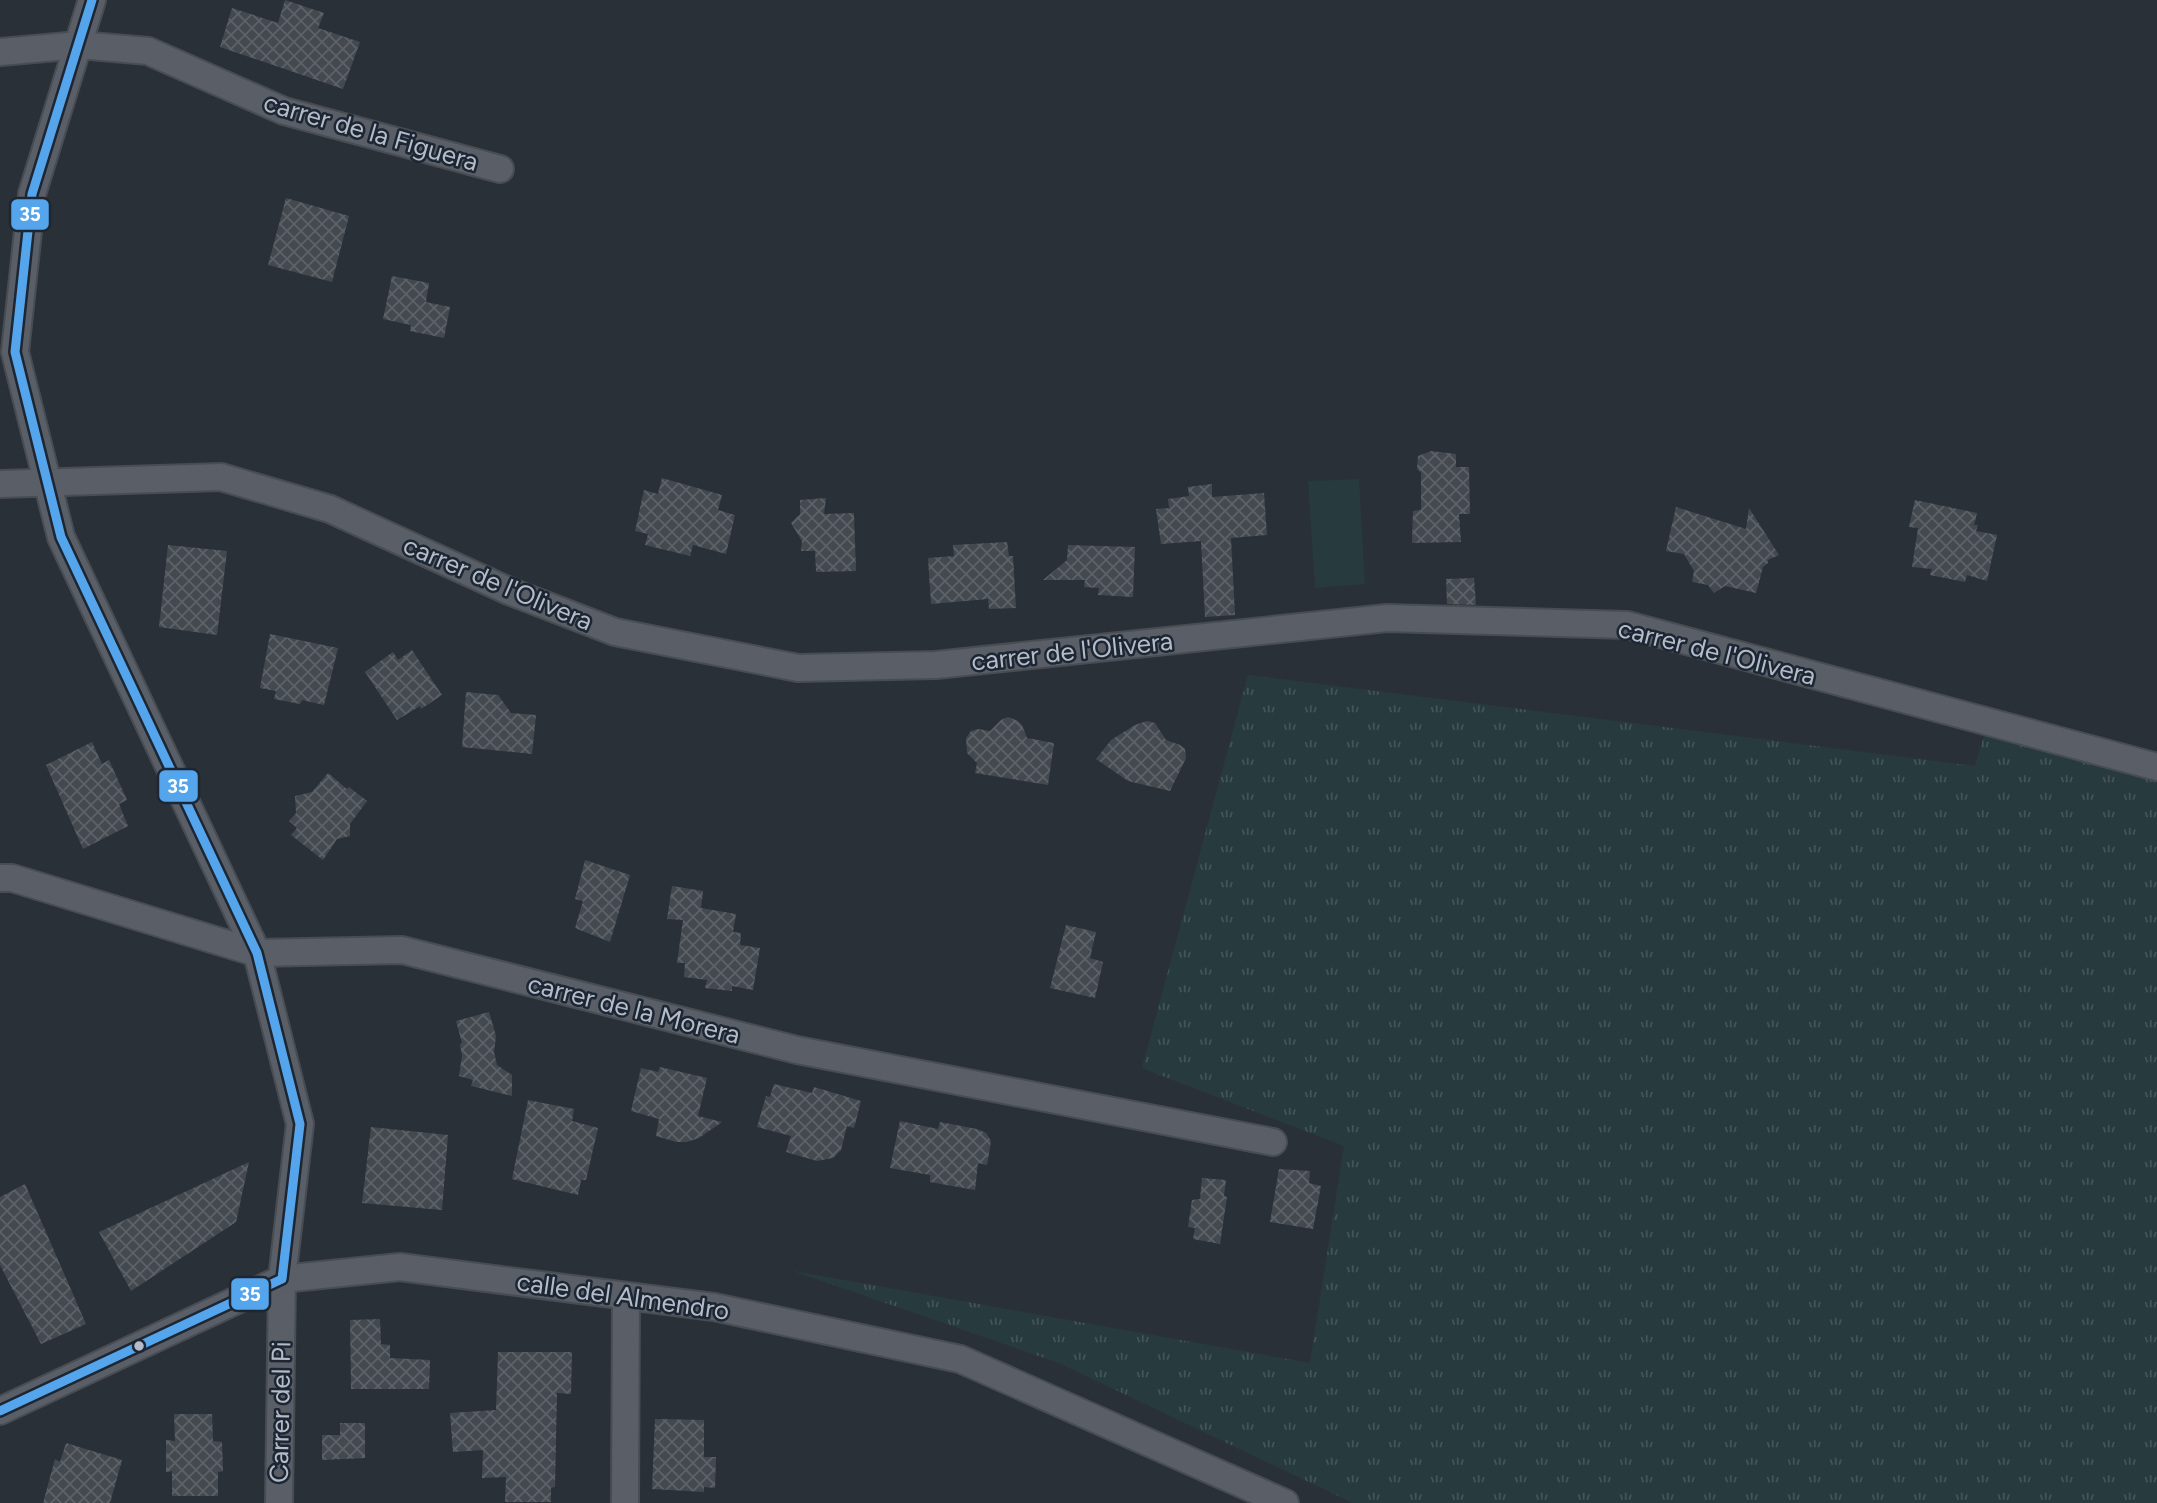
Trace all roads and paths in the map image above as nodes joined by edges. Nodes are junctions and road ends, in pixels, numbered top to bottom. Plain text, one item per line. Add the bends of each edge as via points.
1 (92, 0) edge
2 (79, 45) junction
3 (0, 52) edge
4 (500, 169) dead end
5 (47, 481) junction
6 (0, 484) edge
7 (2157, 767) edge
8 (0, 878) edge
9 (257, 953) junction
10 (1273, 1142) dead end
11 (282, 1279) junction
12 (626, 1296) junction
13 (0, 1410) edge
14 (279, 1503) edge
15 (625, 1503) edge
16 (1285, 1503) edge

1 - 2 street, Carrer del Pi
2 - 3 street, carrer de la Figuera
2 - 4 street, carrer de la Figuera via 148,51 284,111
2 - 5 street, Carrer del Pi via 32,194 15,352
5 - 6 street, carrer de l'Olivera
5 - 7 street, carrer de l'Olivera via 221,477 330,509 509,591 615,632 798,667 936,665 1387,618 1627,625
5 - 9 street, Carrer del Pi via 61,537
8 - 9 street, carrer de la Morera
9 - 10 street, carrer de la Morera via 402,950 797,1050
9 - 11 street, Carrer del Pi via 300,1124
11 - 12 street, calle del Almendro via 400,1267
11 - 13 street, calle del Almendro
11 - 14 street, Carrer del Pi
12 - 15 street
12 - 16 street, calle del Almendro via 714,1307 960,1359

